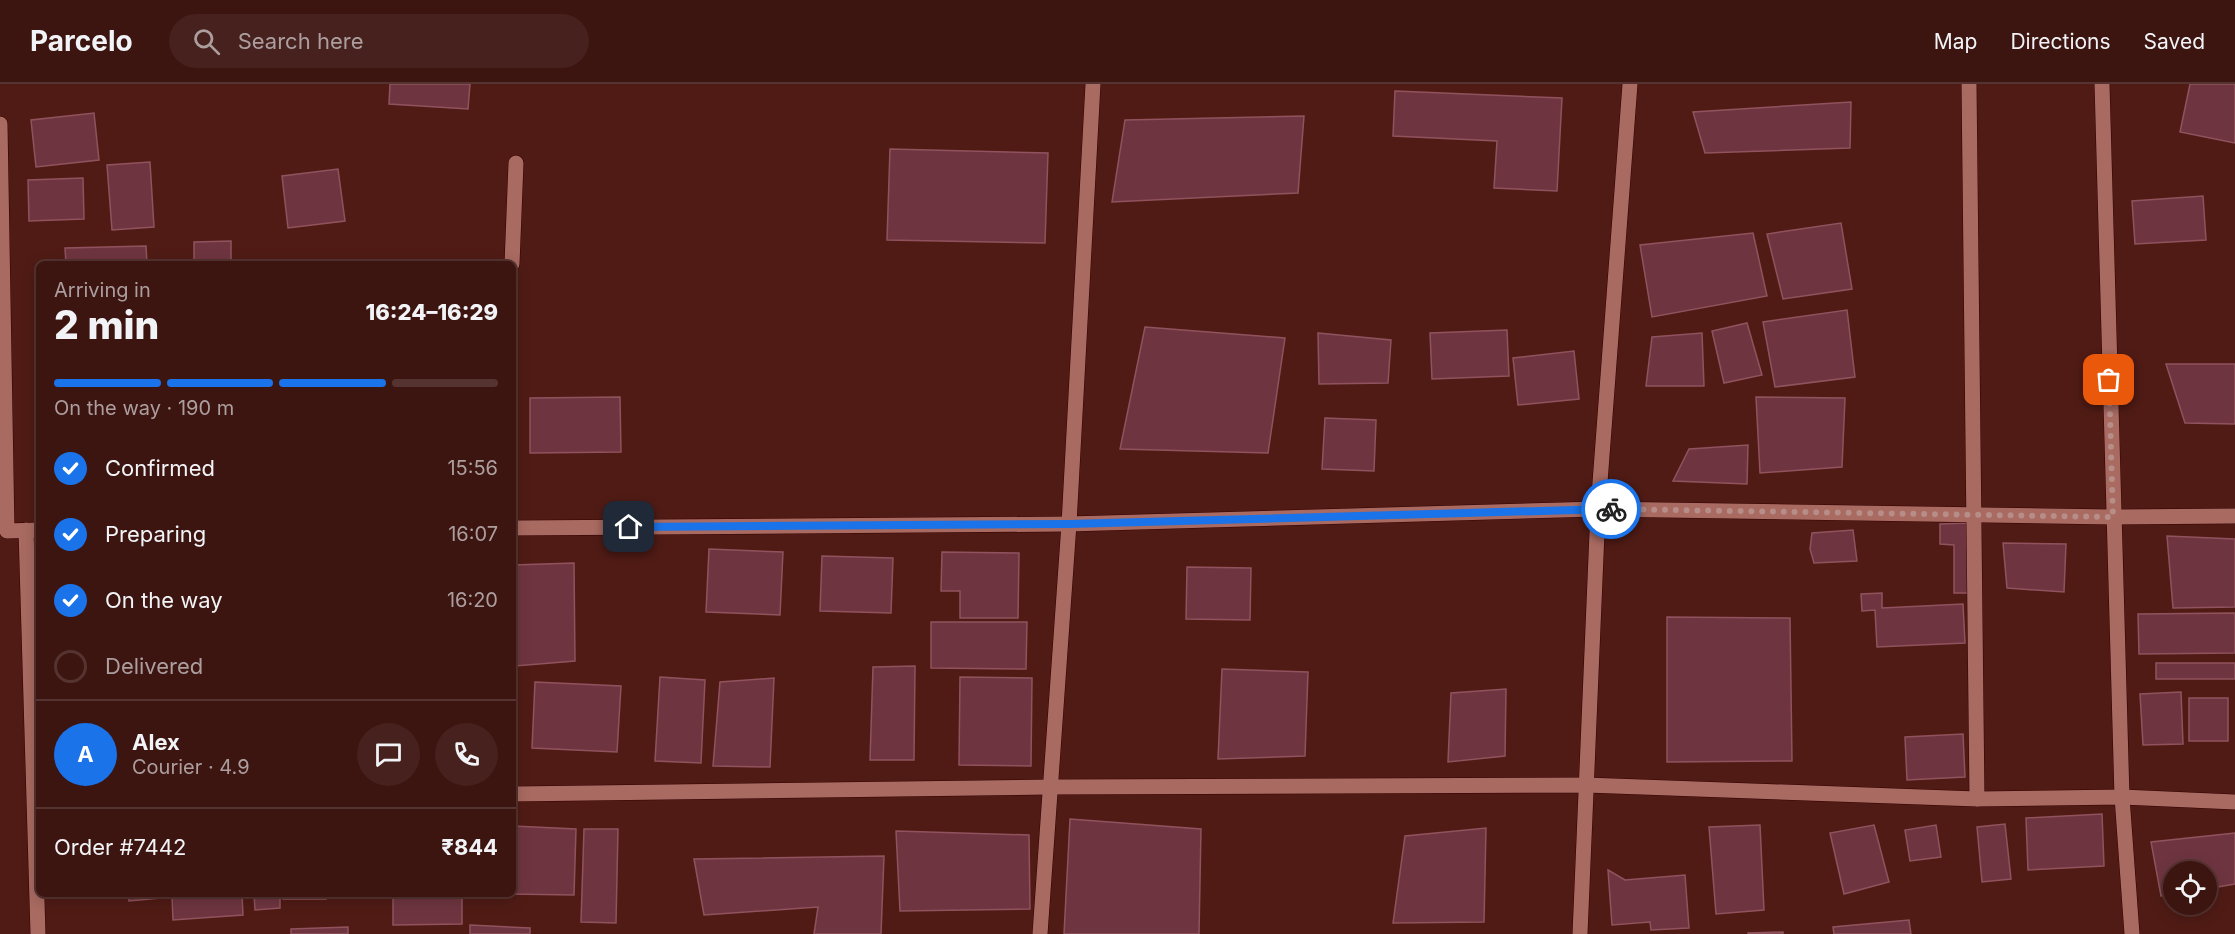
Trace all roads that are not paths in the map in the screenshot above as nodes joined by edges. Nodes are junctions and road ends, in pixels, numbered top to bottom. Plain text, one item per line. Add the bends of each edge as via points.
1 (1093, 84) edge
2 (1630, 84) edge
3 (1969, 84) edge
4 (2102, 84) edge
5 (0, 124) edge
6 (516, 163) dead end
7 (512, 261) edge
8 (1598, 509) junction
9 (1973, 513) junction
10 (2235, 516) edge
11 (2113, 517) junction
12 (1069, 524) junction
13 (516, 528) edge
14 (33, 530) edge
15 (4, 531) edge
16 (1586, 786) junction
17 (1051, 787) junction
18 (516, 794) edge
19 (2122, 796) junction
20 (36, 799) edge
21 (1977, 799) junction
22 (2235, 802) edge
23 (37, 897) edge
24 (38, 934) edge
25 (1040, 934) edge
26 (1580, 934) edge
27 (2133, 934) edge

1 - 12 street
2 - 8 street
3 - 9 street
4 - 11 street
5 - 15 street
6 - 7 street
8 - 9 street
8 - 12 street
8 - 16 street
9 - 11 street
9 - 21 street
10 - 11 street
11 - 19 street
12 - 13 street
12 - 17 street
14 - 15 street
14 - 20 street
16 - 17 street
16 - 21 street
16 - 26 street
17 - 18 street
17 - 25 street
19 - 21 street
19 - 22 street
19 - 27 street
23 - 24 street

